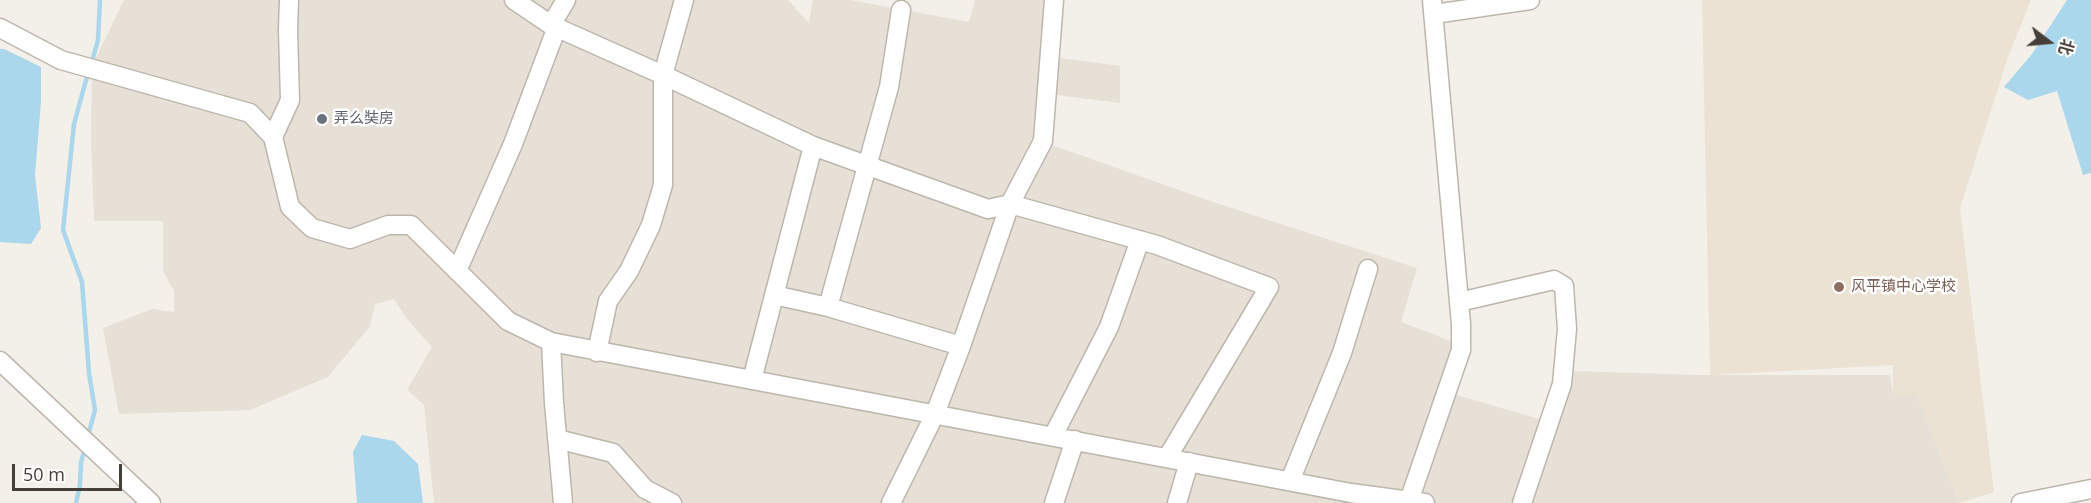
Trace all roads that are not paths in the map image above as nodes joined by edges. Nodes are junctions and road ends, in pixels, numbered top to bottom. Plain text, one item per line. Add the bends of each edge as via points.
1 (289, 0) edge
2 (514, 0) edge
3 (566, 0) edge
4 (684, 0) edge
5 (1054, 0) edge
6 (1530, 0) edge
7 (1433, 7) edge
8 (901, 10) dead end
9 (554, 26) junction
10 (0, 28) edge
11 (663, 75) junction
12 (273, 137) junction
13 (813, 146) junction
14 (867, 166) junction
15 (1010, 204) junction
16 (988, 209) junction
17 (998, 240) junction
18 (1140, 240) junction
19 (1368, 269) dead end
20 (457, 271) junction
21 (774, 295) junction
22 (1459, 302) junction
23 (828, 307) junction
24 (551, 342) junction
25 (961, 346) junction
26 (597, 352) junction
27 (0, 361) edge
28 (752, 380) junction
29 (935, 414) junction
30 (1053, 436) junction
31 (557, 439) junction
32 (1075, 440) junction
33 (1167, 458) junction
34 (1189, 462) junction
35 (1290, 481) junction
36 (2091, 489) edge
37 (1417, 502) edge
38 (151, 503) edge
39 (563, 503) edge
40 (672, 503) edge
41 (891, 503) edge
42 (1054, 503) edge
43 (1177, 503) edge
44 (1522, 503) edge
45 (2021, 503) edge

1 - 12 street via 290,100
2 - 9 street
3 - 9 street
4 - 11 street
5 - 15 street via 1043,141
6 - 7 street
7 - 22 street
8 - 14 street via 889,87
9 - 11 street
9 - 20 street via 513,144
10 - 12 street via 61,60 250,114
11 - 13 street
11 - 26 street via 663,185 651,225 629,271 608,302
12 - 20 street via 290,207 312,228 350,239 388,225 411,225
13 - 14 street
13 - 21 street
14 - 16 street
14 - 23 street
15 - 16 street
15 - 17 street
15 - 18 street
16 - 17 street
17 - 25 street
18 - 30 street via 1109,327
18 - 33 street via 1269,287
19 - 35 street via 1342,353
20 - 24 street via 508,321
21 - 23 street
21 - 28 street
22 - 37 street via 1461,350
22 - 44 street via 1554,280 1564,285 1568,329 1562,384
23 - 25 street
24 - 26 street
24 - 31 street
25 - 29 street
26 - 28 street
27 - 38 street
28 - 29 street
29 - 30 street
29 - 41 street
30 - 32 street
31 - 39 street
31 - 40 street via 613,453 645,489
32 - 33 street
32 - 42 street
33 - 34 street
34 - 35 street
34 - 43 street
35 - 37 street
36 - 45 street

